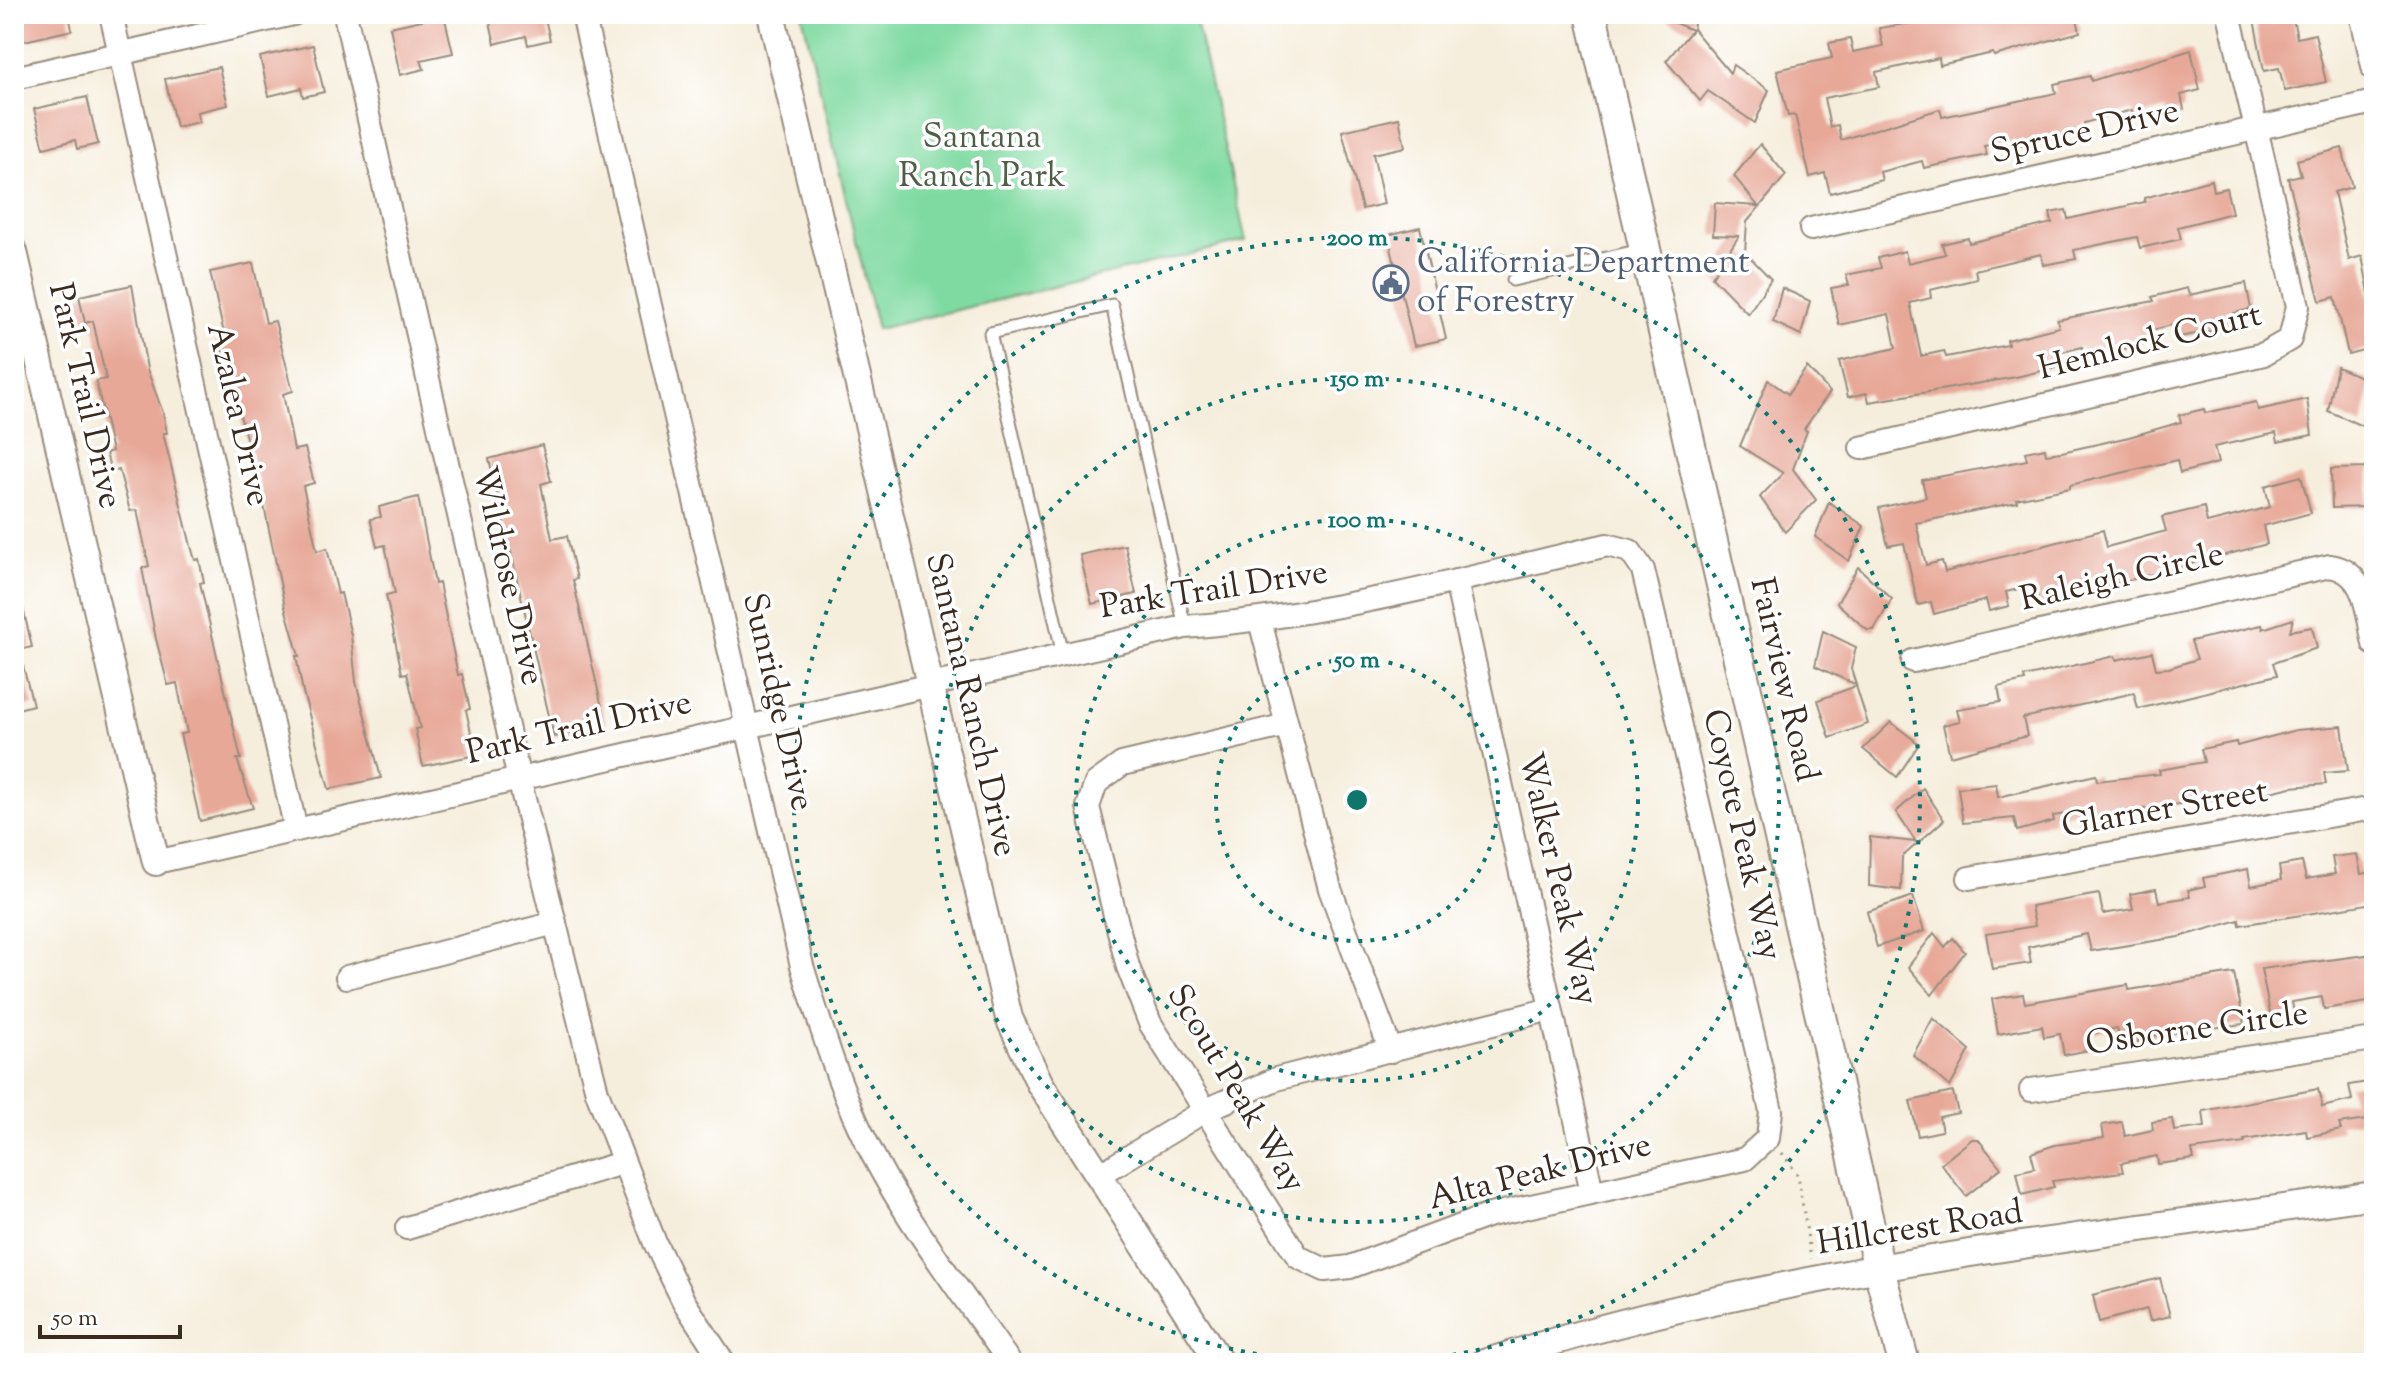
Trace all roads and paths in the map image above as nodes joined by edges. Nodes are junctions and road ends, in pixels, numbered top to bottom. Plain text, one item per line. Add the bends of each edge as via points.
1 (111, 14) edge
2 (293, 14) edge
3 (345, 14) edge
4 (583, 14) edge
5 (771, 14) edge
6 (1591, 14) edge
7 (2229, 14) edge
8 (2361, 14) edge
9 (120, 55) junction
10 (2374, 70) edge
11 (14, 78) edge
12 (2374, 102) edge
13 (2256, 130) junction
14 (1811, 229) dead end
15 (1645, 249) junction
16 (14, 252) edge
17 (1513, 280) dead end
18 (1861, 448) dead end
19 (1630, 551) joint
20 (1456, 581) junction
21 (1260, 621) junction
22 (1185, 627) junction
23 (2374, 644) edge
24 (1063, 655) junction
25 (1913, 661) dead end
26 (928, 686) junction
27 (1287, 725) junction
28 (748, 727) junction
29 (519, 779) junction
30 (2374, 808) edge
31 (296, 830) junction
32 (156, 862) joint
33 (1969, 878) dead end
34 (555, 923) junction
35 (347, 977) dead end
36 (1551, 1009) junction
37 (2374, 1039) edge
38 (1391, 1051) junction
39 (2031, 1090) dead end
40 (1206, 1110) junction
41 (1768, 1138) junction
42 (622, 1163) junction
43 (1099, 1175) junction
44 (1592, 1192) junction
45 (2374, 1195) edge
46 (407, 1228) dead end
47 (1879, 1269) junction
48 (1325, 1270) joint
49 (1816, 1282) junction
50 (724, 1363) edge
51 (1010, 1363) edge
52 (1220, 1363) edge
53 (1484, 1363) edge
54 (1904, 1363) edge

1 - 9 street, Azalea Drive
2 - 9 street
3 - 29 street, Wildrose Drive
4 - 28 street, Sunridge Drive
5 - 26 street, Santana Ranch Drive
6 - 15 main road, Fairview Road
7 - 13 street
8 - 10 street
9 - 11 street
9 - 31 street, Azalea Drive
12 - 13 street, Spruce Drive
13 - 14 street, Spruce Drive
13 - 18 street, Hemlock Court via 2298,306 2295,331 2286,343 2264,354
15 - 17 lane
15 - 47 main road, Fairview Road
16 - 32 street, Park Trail Drive
19 - 20 street, Park Trail Drive via 1607,545
19 - 41 street, Coyote Peak Way via 1643,570 1768,1095
20 - 21 street, Park Trail Drive
20 - 36 street, Walker Peak Way
21 - 22 street, Park Trail Drive
21 - 27 street
22 - 24 street, Park Trail Drive
22 - 24 lane via 1112,305 990,333
23 - 25 street, Raleigh Circle via 2363,593 2346,570 2319,566
24 - 26 street, Park Trail Drive
26 - 28 street, Park Trail Drive
26 - 43 street, Santana Ranch Drive via 1009,1018 1040,1084
27 - 38 street via 1330,889
27 - 40 street, Scout Peak Way via 1122,764 1096,783 1088,807 1136,994
28 - 29 street, Park Trail Drive
28 - 51 street, Sunridge Drive via 802,966 859,1126 893,1192
29 - 31 street, Park Trail Drive
29 - 34 street, Wildrose Drive
30 - 33 street, Glarner Street
31 - 32 street, Park Trail Drive
34 - 35 street
34 - 42 street, Wildrose Drive via 597,1092
36 - 38 street
36 - 44 street, Walker Peak Way
37 - 39 street, Osborne Circle
38 - 40 street via 1276,1079
40 - 43 street
40 - 48 street, Scout Peak Way via 1298,1257
41 - 44 street, Alta Peak Drive via 1745,1159
41 - 49 path via 1798,1175
42 - 46 street
42 - 50 street, Wildrose Drive via 684,1302
43 - 52 street, Santana Ranch Drive
44 - 48 street, Alta Peak Drive via 1490,1215 1350,1267
45 - 47 street, Hillcrest Road
47 - 49 street, Hillcrest Road
47 - 54 main road, Fairview Road
49 - 53 street, Hillcrest Road via 1642,1319

